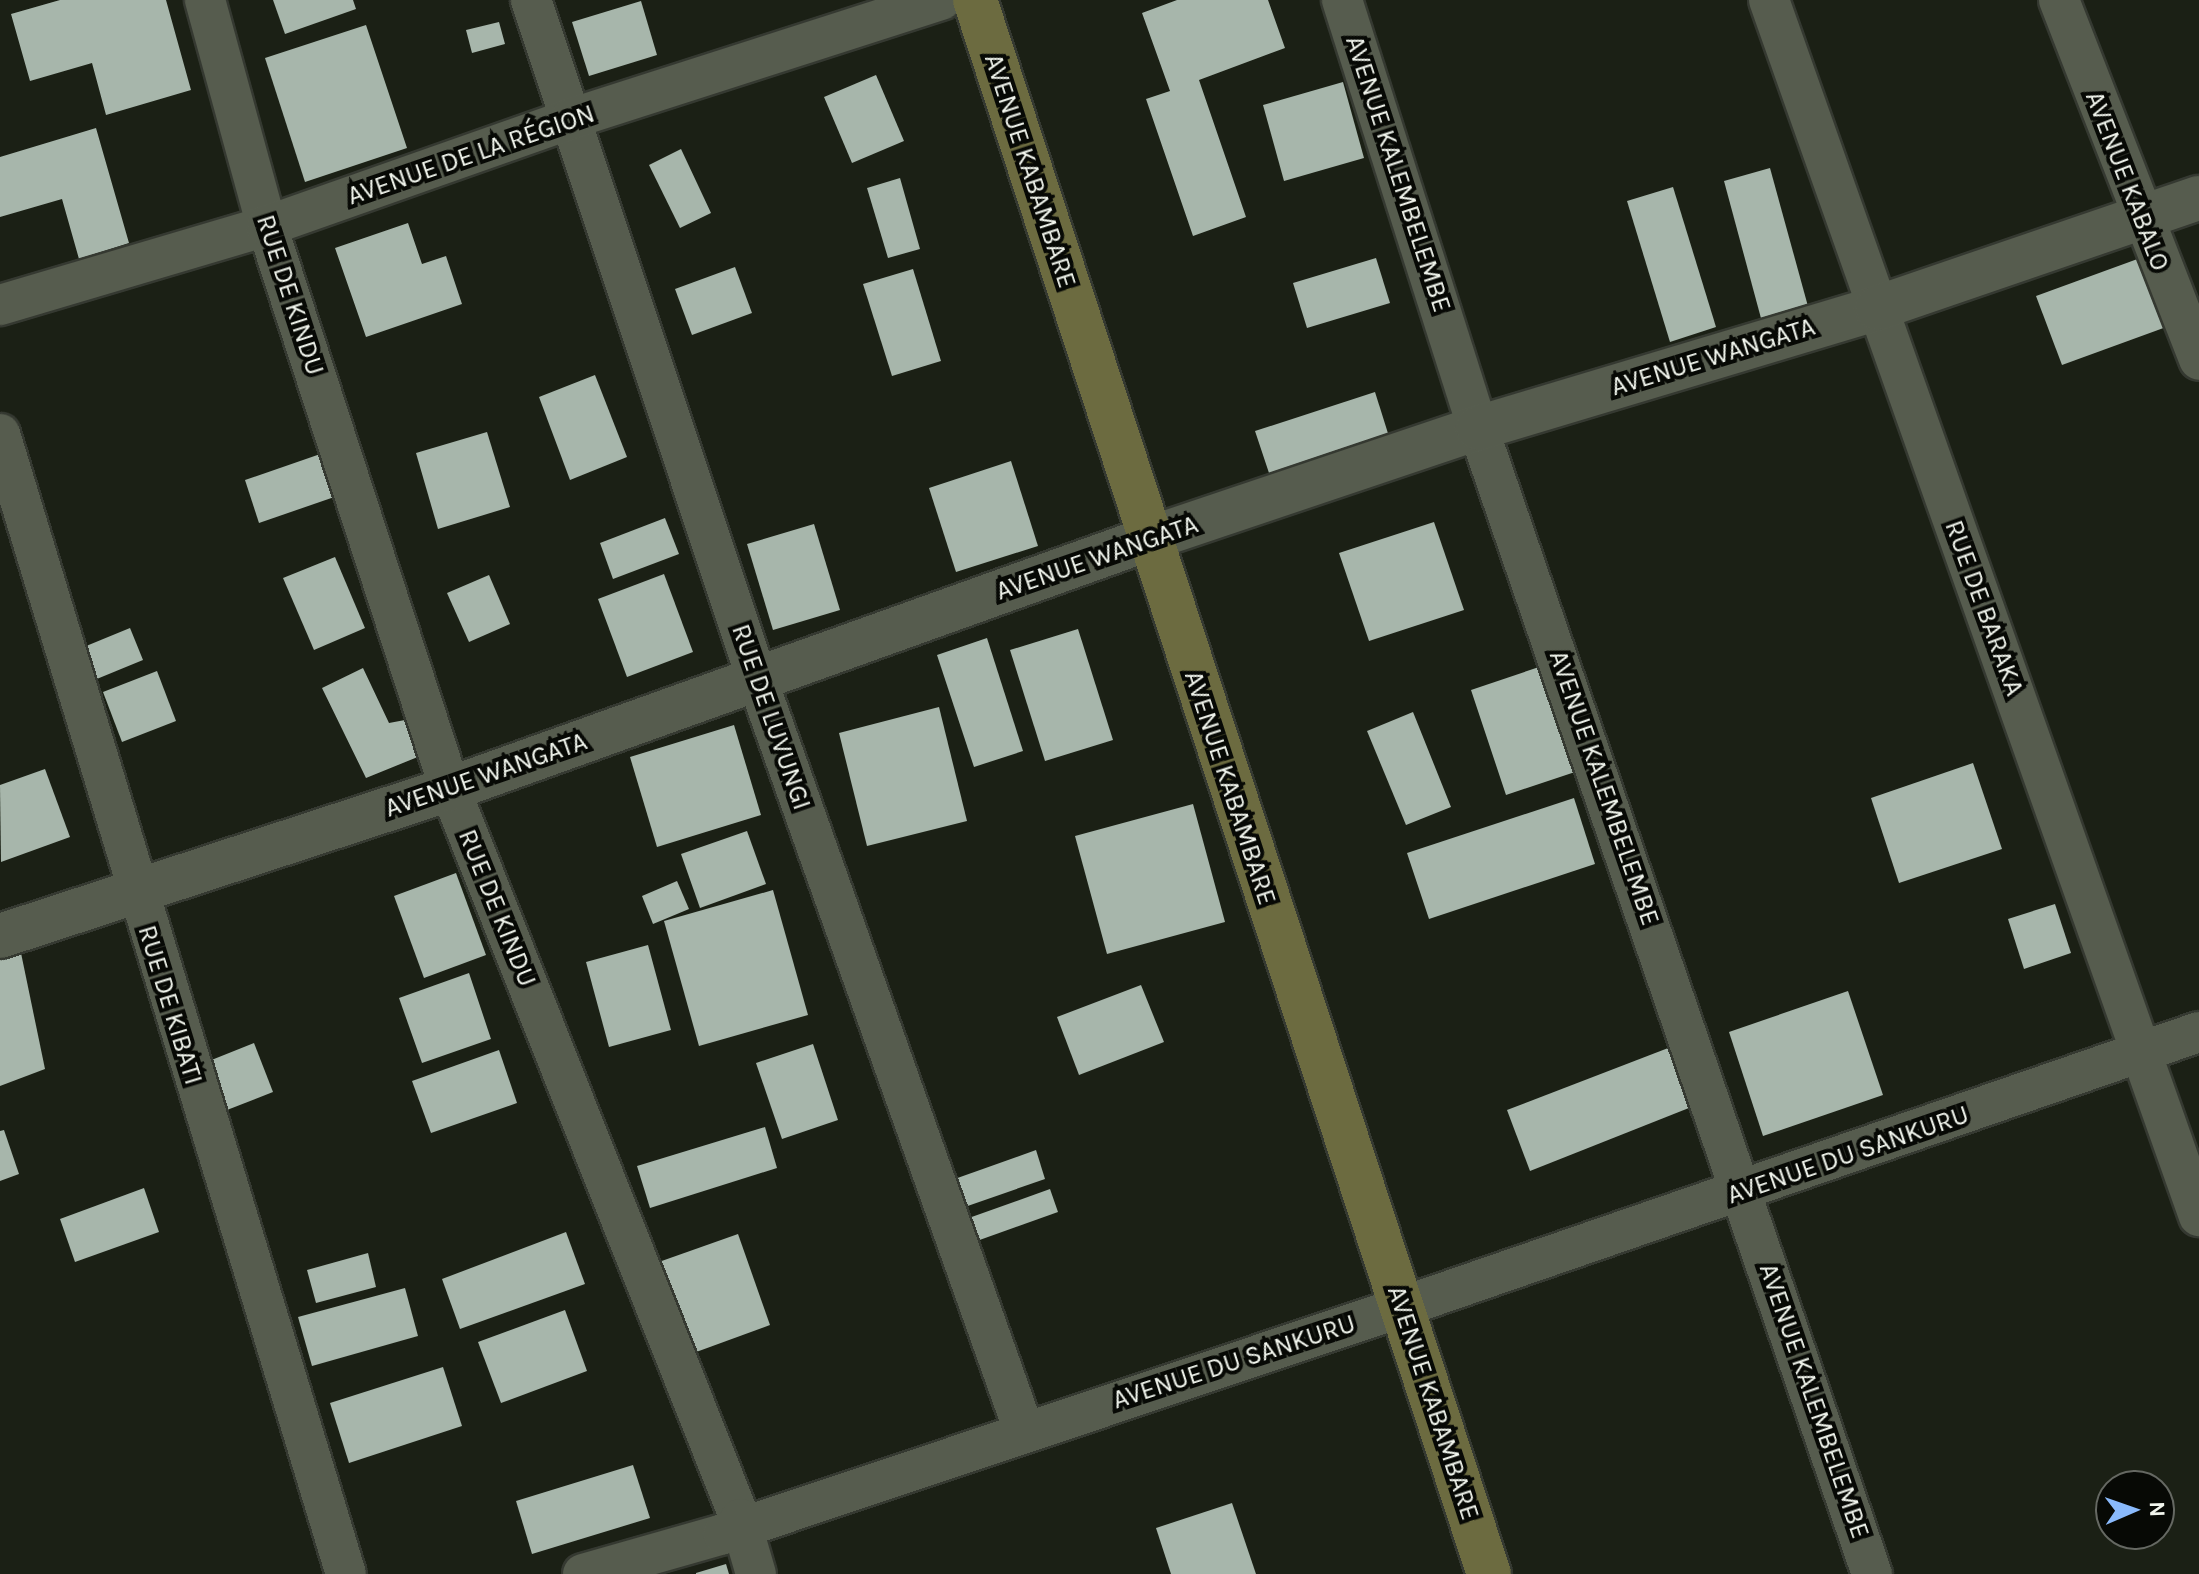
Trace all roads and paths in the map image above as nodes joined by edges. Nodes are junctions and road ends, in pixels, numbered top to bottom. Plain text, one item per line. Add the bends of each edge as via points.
1 (205, 0) edge
2 (531, 0) edge
3 (941, 0) edge
4 (975, 0) edge
5 (1342, 0) edge
6 (1769, 0) edge
7 (2059, 0) edge
8 (570, 119) junction
9 (2199, 198) edge
10 (2140, 218) junction
11 (267, 226) junction
12 (0, 305) edge
13 (1877, 308) junction
14 (2199, 360) edge
15 (1478, 428) junction
16 (0, 434) edge
17 (1148, 539) junction
18 (757, 679) junction
19 (450, 789) junction
20 (135, 891) junction
21 (0, 936) edge
22 (2199, 1032) edge
23 (2143, 1053) junction
24 (1744, 1192) junction
25 (2199, 1216) edge
26 (1402, 1307) junction
27 (1024, 1431) junction
28 (742, 1527) junction
29 (346, 1574) edge
30 (583, 1574) edge
31 (756, 1574) edge
32 (1489, 1574) edge
33 (1872, 1574) edge

1 - 11 street, RUE DE KINDU
2 - 8 street, RUE DE LUVUNGI
3 - 8 street, AVENUE DE LA RÉGION
4 - 17 main road, AVENUE KABAMBARE
5 - 15 street, AVENUE KALEMBELEMBE
6 - 13 street, RUE DE BARAKA
7 - 10 street, AVENUE KABALO
8 - 11 street, AVENUE DE LA RÉGION
8 - 18 street, RUE DE LUVUNGI
9 - 10 street, AVENUE WANGATA
10 - 13 street, AVENUE WANGATA
10 - 14 street, AVENUE KABALO
11 - 12 street, AVENUE DE LA RÉGION
11 - 19 street, RUE DE KINDU
13 - 15 street, AVENUE WANGATA
13 - 23 street, RUE DE BARAKA
15 - 17 street, AVENUE WANGATA
15 - 24 street, AVENUE KALEMBELEMBE
16 - 20 street, RUE DE KIBATI
17 - 18 street, AVENUE WANGATA
17 - 26 main road, AVENUE KABAMBARE
18 - 19 street, AVENUE WANGATA
18 - 27 street, RUE DE LUVUNGI
19 - 20 street, AVENUE WANGATA
19 - 28 street, RUE DE KINDU
20 - 21 street, AVENUE WANGATA
20 - 29 street, RUE DE KIBATI
22 - 23 street, AVENUE DU SANKURU
23 - 24 street, AVENUE DU SANKURU
23 - 25 street, RUE DE BARAKA
24 - 26 street, AVENUE DU SANKURU
24 - 33 street, AVENUE KALEMBELEMBE
26 - 27 street, AVENUE DU SANKURU
26 - 32 main road, AVENUE KABAMBARE
27 - 28 street, AVENUE DU SANKURU
28 - 30 street, AVENUE DU SANKURU
28 - 31 street, RUE DE KINDU

